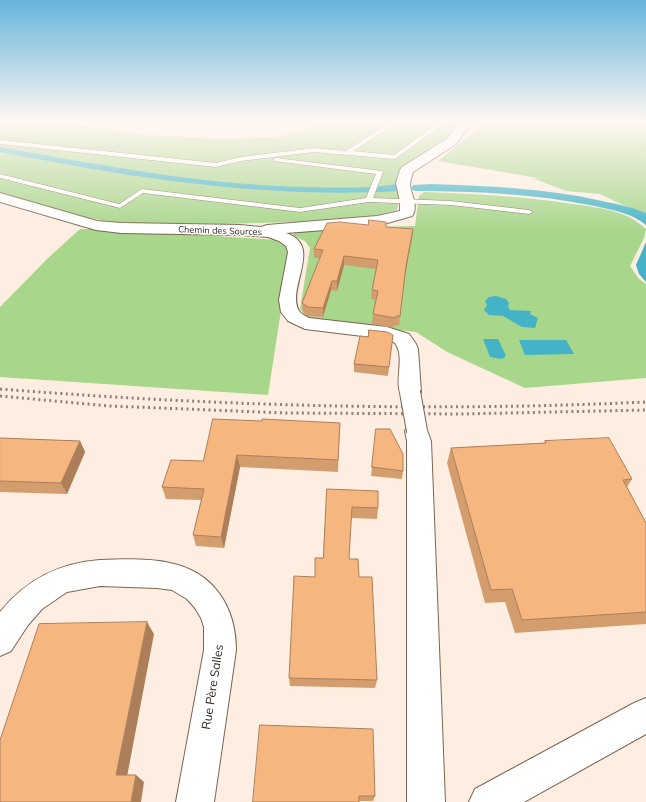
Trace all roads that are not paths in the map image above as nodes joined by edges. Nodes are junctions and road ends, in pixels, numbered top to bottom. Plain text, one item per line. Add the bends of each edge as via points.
1 (154, 158) edge
2 (251, 158) edge
3 (262, 158) edge
4 (425, 158) edge
5 (0, 176) edge
6 (0, 197) edge
7 (370, 198) junction
8 (407, 202) junction
9 (529, 212) dead end
10 (256, 232) junction
11 (0, 640) edge
12 (646, 715) edge
13 (195, 802) edge
14 (426, 802) edge
15 (488, 802) edge

1 - 2 lane via 216,165
3 - 7 lane via 380,172
4 - 8 street via 407,170 403,183
5 - 7 lane via 120,206 142,191 300,210
6 - 10 street, Chemin des Sources via 96,225
7 - 8 lane
8 - 9 lane
8 - 10 street via 407,213 377,221
10 - 14 street, Chemin des Sources, bridge via 270,233 293,244 296,252 287,305 290,314 296,319 305,323 387,333 398,336 405,341 408,348 410,392 419,441
11 - 13 street, Rue Père Salles via 11,621 40,593 57,582 81,575 161,575 178,578 204,594 217,618 220,635
12 - 15 street

